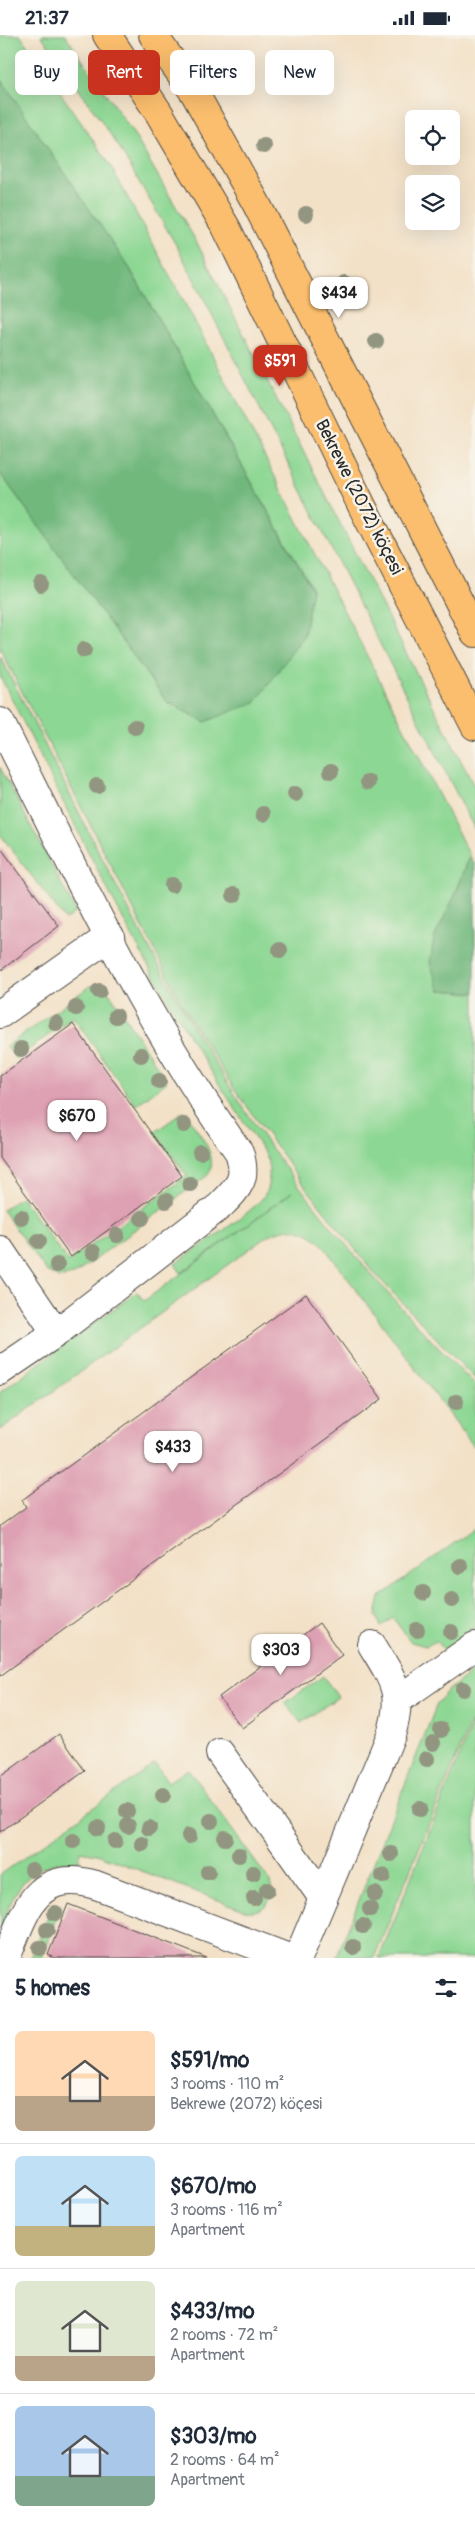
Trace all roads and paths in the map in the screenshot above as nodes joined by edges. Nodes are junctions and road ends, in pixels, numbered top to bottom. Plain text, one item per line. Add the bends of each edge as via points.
1 (107, 35) edge
2 (153, 35) edge
3 (475, 633) edge
4 (0, 722) edge
5 (475, 726) edge
6 (110, 936) junction
7 (0, 1015) edge
8 (0, 1250) edge
9 (56, 1333) junction
10 (0, 1371) edge
11 (372, 1645) dead end
12 (475, 1646) edge
13 (398, 1700) junction
14 (220, 1753) dead end
15 (323, 1898) junction
16 (6, 1958) edge
17 (288, 1958) edge
18 (298, 1958) edge

1 - 5 main road, Bekrewe (2072) köçesi via 159,113 227,229 362,506
2 - 3 main road via 194,93 256,203
4 - 6 lane
6 - 7 lane
6 - 9 lane via 164,1035 239,1152 243,1165 242,1180 220,1206
8 - 9 lane
9 - 10 lane
11 - 13 lane via 394,1684
12 - 13 lane
13 - 15 lane via 391,1735
14 - 15 lane
15 - 18 lane
16 - 17 lane via 35,1895 45,1887 68,1880 96,1885

